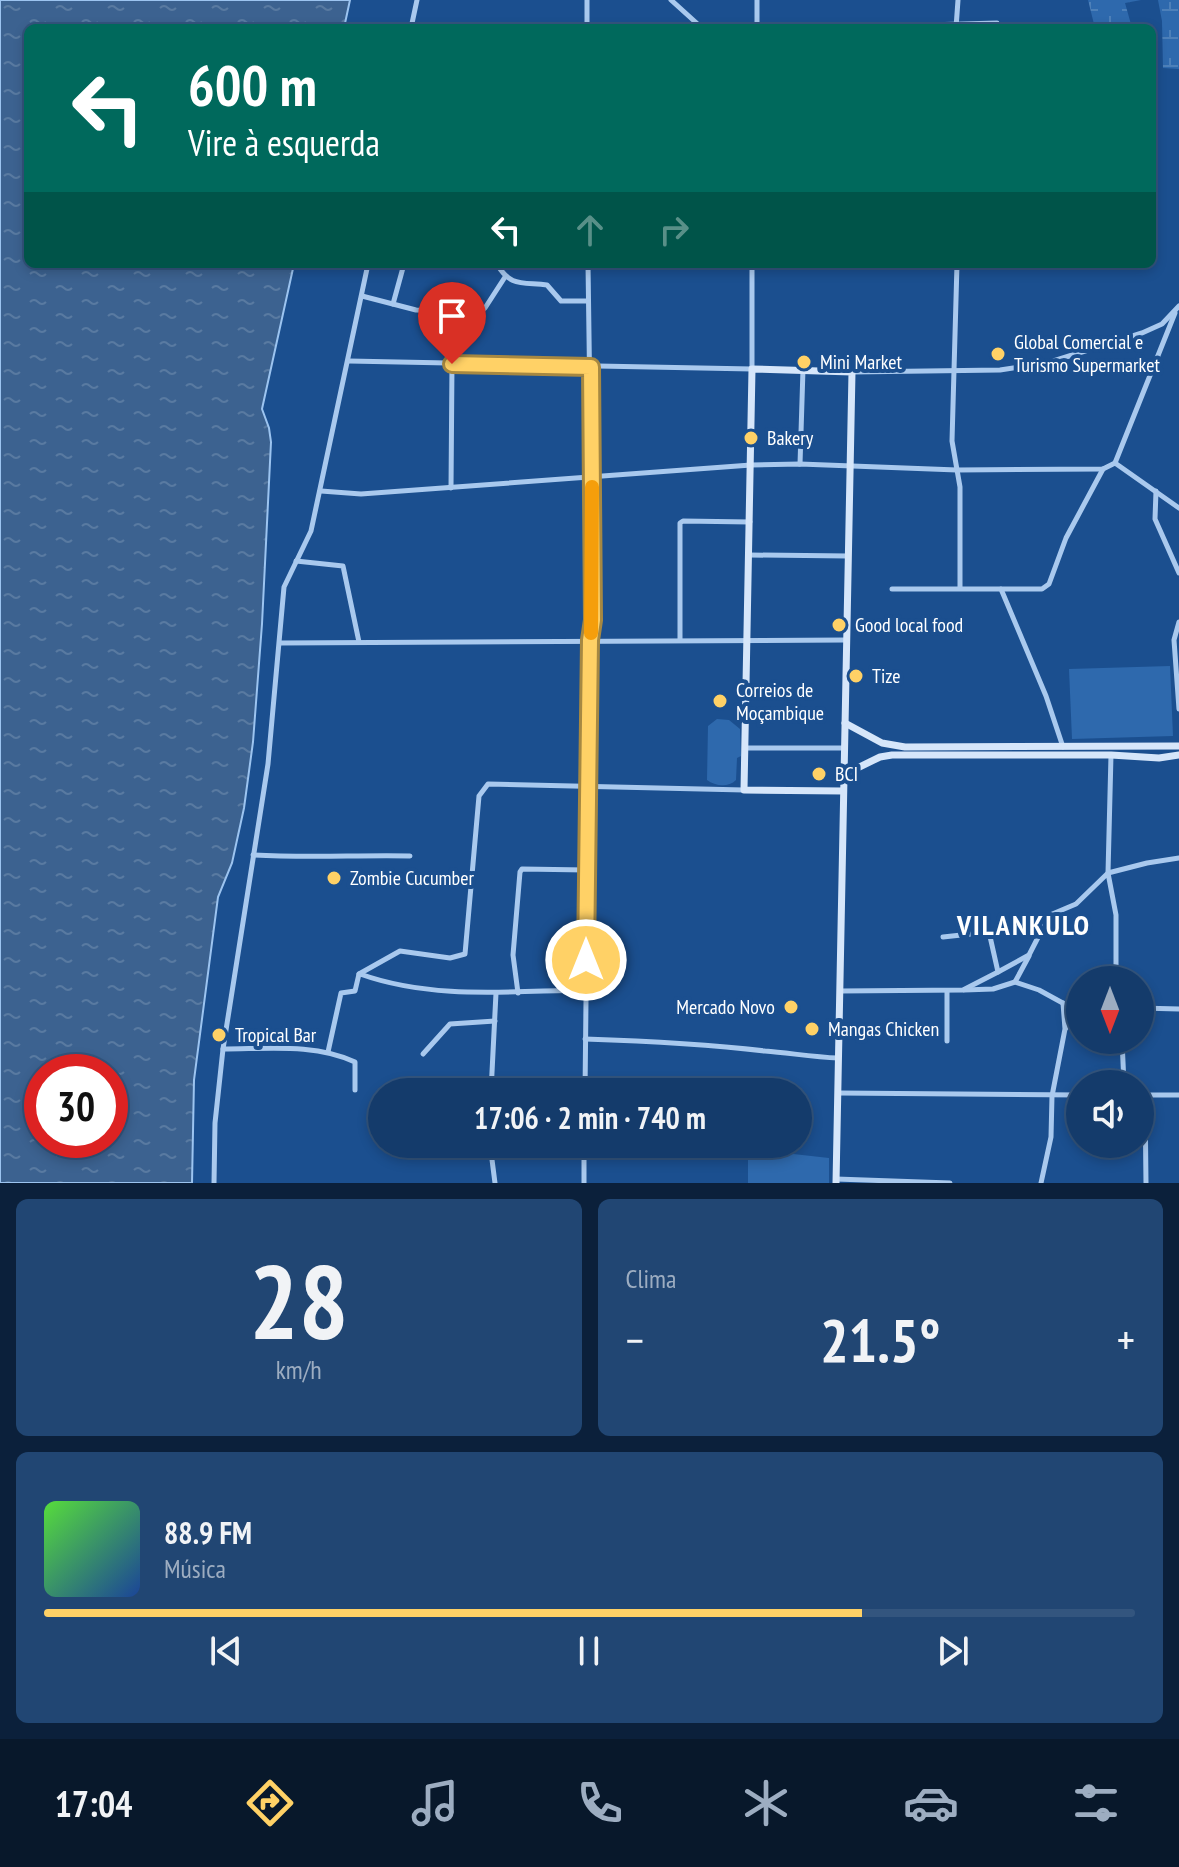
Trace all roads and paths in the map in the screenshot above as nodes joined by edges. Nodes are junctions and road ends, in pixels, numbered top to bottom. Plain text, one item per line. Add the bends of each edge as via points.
1 (417, 0) edge
2 (587, 0) edge
3 (671, 0) edge
4 (757, 0) edge
5 (958, 0) edge
6 (997, 23) dead end
7 (412, 24) edge
8 (587, 24) edge
9 (698, 24) edge
10 (757, 24) edge
11 (956, 24) edge
12 (976, 24) edge
13 (367, 268) edge
14 (403, 268) edge
15 (499, 268) edge
16 (588, 268) edge
17 (752, 268) edge
18 (957, 268) edge
19 (505, 277) junction
20 (362, 296) junction
21 (588, 301) junction
22 (393, 304) junction
23 (1177, 310) edge
24 (349, 361) junction
25 (452, 364) junction
26 (591, 367) junction
27 (752, 369) junction
28 (803, 369) junction
29 (852, 372) junction
30 (953, 372) junction
31 (1115, 463) junction
32 (800, 464) junction
33 (751, 465) junction
34 (850, 466) junction
35 (1103, 469) junction
36 (957, 470) junction
37 (592, 476) junction
38 (451, 488) junction
39 (321, 491) junction
40 (1156, 491) junction
41 (1179, 508) edge
42 (751, 522) junction
43 (750, 555) junction
44 (848, 556) junction
45 (296, 561) junction
46 (1179, 573) edge
47 (960, 588) junction
48 (892, 589) dead end
49 (1001, 589) junction
50 (1179, 622) edge
51 (590, 640) junction
52 (680, 640) junction
53 (846, 640) junction
54 (748, 641) junction
55 (359, 642) junction
56 (280, 643) junction
57 (1179, 709) edge
58 (845, 723) junction
59 (1154, 745) junction
60 (1169, 745) junction
61 (1179, 746) edge
62 (1063, 747) junction
63 (746, 748) junction
64 (843, 748) junction
65 (1111, 755) junction
66 (1179, 755) edge
67 (1169, 757) junction
68 (1153, 758) junction
69 (843, 775) junction
70 (587, 787) junction
71 (744, 790) junction
72 (843, 791) junction
73 (253, 855) junction
74 (410, 856) dead end
75 (1179, 858) edge
76 (586, 870) junction
77 (1108, 873) junction
78 (1050, 915) junction
79 (989, 932) junction
80 (943, 937) dead end
81 (1029, 955) junction
82 (1116, 966) edge
83 (998, 972) junction
84 (359, 974) junction
85 (1015, 982) junction
86 (586, 990) junction
87 (963, 990) junction
88 (840, 991) junction
89 (947, 991) junction
90 (496, 993) junction
91 (518, 993) junction
92 (1063, 1003) junction
93 (1066, 1004) edge
94 (1154, 1008) edge
95 (1179, 1009) edge
96 (495, 1021) junction
97 (1065, 1029) joint
98 (585, 1039) junction
99 (947, 1041) dead end
100 (223, 1049) junction
101 (328, 1052) junction
102 (423, 1054) dead end
103 (839, 1058) junction
104 (492, 1078) edge
105 (585, 1078) edge
106 (355, 1090) dead end
107 (839, 1093) junction
108 (1154, 1095) edge
109 (1179, 1095) edge
110 (1052, 1096) junction
111 (1066, 1096) edge
112 (492, 1158) edge
113 (584, 1158) edge
114 (1145, 1158) edge
115 (836, 1181) edge
116 (214, 1183) edge
117 (495, 1183) edge
118 (584, 1183) edge
119 (950, 1183) edge
120 (1041, 1183) edge
121 (1146, 1183) edge

1 - 7 street
2 - 8 street
3 - 9 street
4 - 10 street
5 - 11 street
6 - 12 street
13 - 20 street
14 - 22 street
15 - 19 street
16 - 21 street
17 - 27 street
18 - 30 street
19 - 21 street via 547,285 561,301
19 - 22 street via 485,308 470,319
20 - 22 street
20 - 24 street
21 - 26 street
23 - 30 street via 1142,333 1047,363
23 - 31 street
24 - 25 street
24 - 39 street
25 - 26 street
25 - 38 street
26 - 27 street
26 - 37 street
27 - 28 main road
27 - 33 main road
28 - 29 main road
28 - 32 street
29 - 30 street
29 - 34 main road
30 - 36 street
31 - 35 street
31 - 40 street
32 - 33 street
32 - 34 street
33 - 37 street
33 - 42 main road
34 - 36 street
34 - 44 main road
35 - 36 street
35 - 49 street via 1066,538 1049,584 1042,589
36 - 47 street
37 - 38 street
37 - 51 street
38 - 39 street
39 - 45 street via 311,531
40 - 41 street
40 - 46 street via 1155,519
42 - 43 main road
42 - 52 street via 680,523
43 - 44 street
43 - 54 main road
44 - 53 main road
45 - 55 street via 343,566
45 - 56 street via 284,587
47 - 48 street
47 - 49 street
49 - 62 street
50 - 57 street via 1174,636
51 - 52 street
51 - 55 street
51 - 70 street
52 - 54 street
53 - 54 street
53 - 58 main road
54 - 63 main road
55 - 56 street
56 - 73 street
58 - 62 main road via 882,743 905,747
58 - 64 main road
59 - 60 main road
59 - 62 main road
59 - 68 main road
60 - 61 main road
60 - 67 main road
63 - 64 street
63 - 71 main road
64 - 69 main road
65 - 68 main road
65 - 69 main road via 892,755
65 - 77 street
66 - 67 main road
67 - 68 main road
69 - 72 main road
70 - 71 street
70 - 76 street
70 - 84 street via 488,784 479,796 465,954 450,958 400,951
71 - 72 main road
72 - 88 main road
73 - 74 street
73 - 100 street
75 - 77 street
76 - 86 street
76 - 91 street via 520,872 513,955
77 - 78 street via 1076,904
77 - 82 street via 1116,915
78 - 79 street
78 - 81 street
79 - 80 street
79 - 83 street
81 - 83 street
81 - 85 street
83 - 87 street
84 - 90 street via 410,989
84 - 101 street via 355,991 341,993
85 - 87 street
85 - 92 street
86 - 91 street
86 - 98 street
87 - 89 street
88 - 89 street
88 - 103 main road
89 - 99 street
90 - 91 street
90 - 96 street
92 - 93 street
92 - 97 street
94 - 95 street
96 - 102 street via 450,1024
96 - 104 street
97 - 110 street
98 - 103 street
98 - 105 street
100 - 101 street
100 - 116 street
101 - 106 street via 355,1062
103 - 107 main road
107 - 110 street
107 - 115 main road
108 - 109 street
110 - 111 street
110 - 120 street via 1051,1137
112 - 117 street
113 - 118 street
114 - 121 street
115 - 119 street

